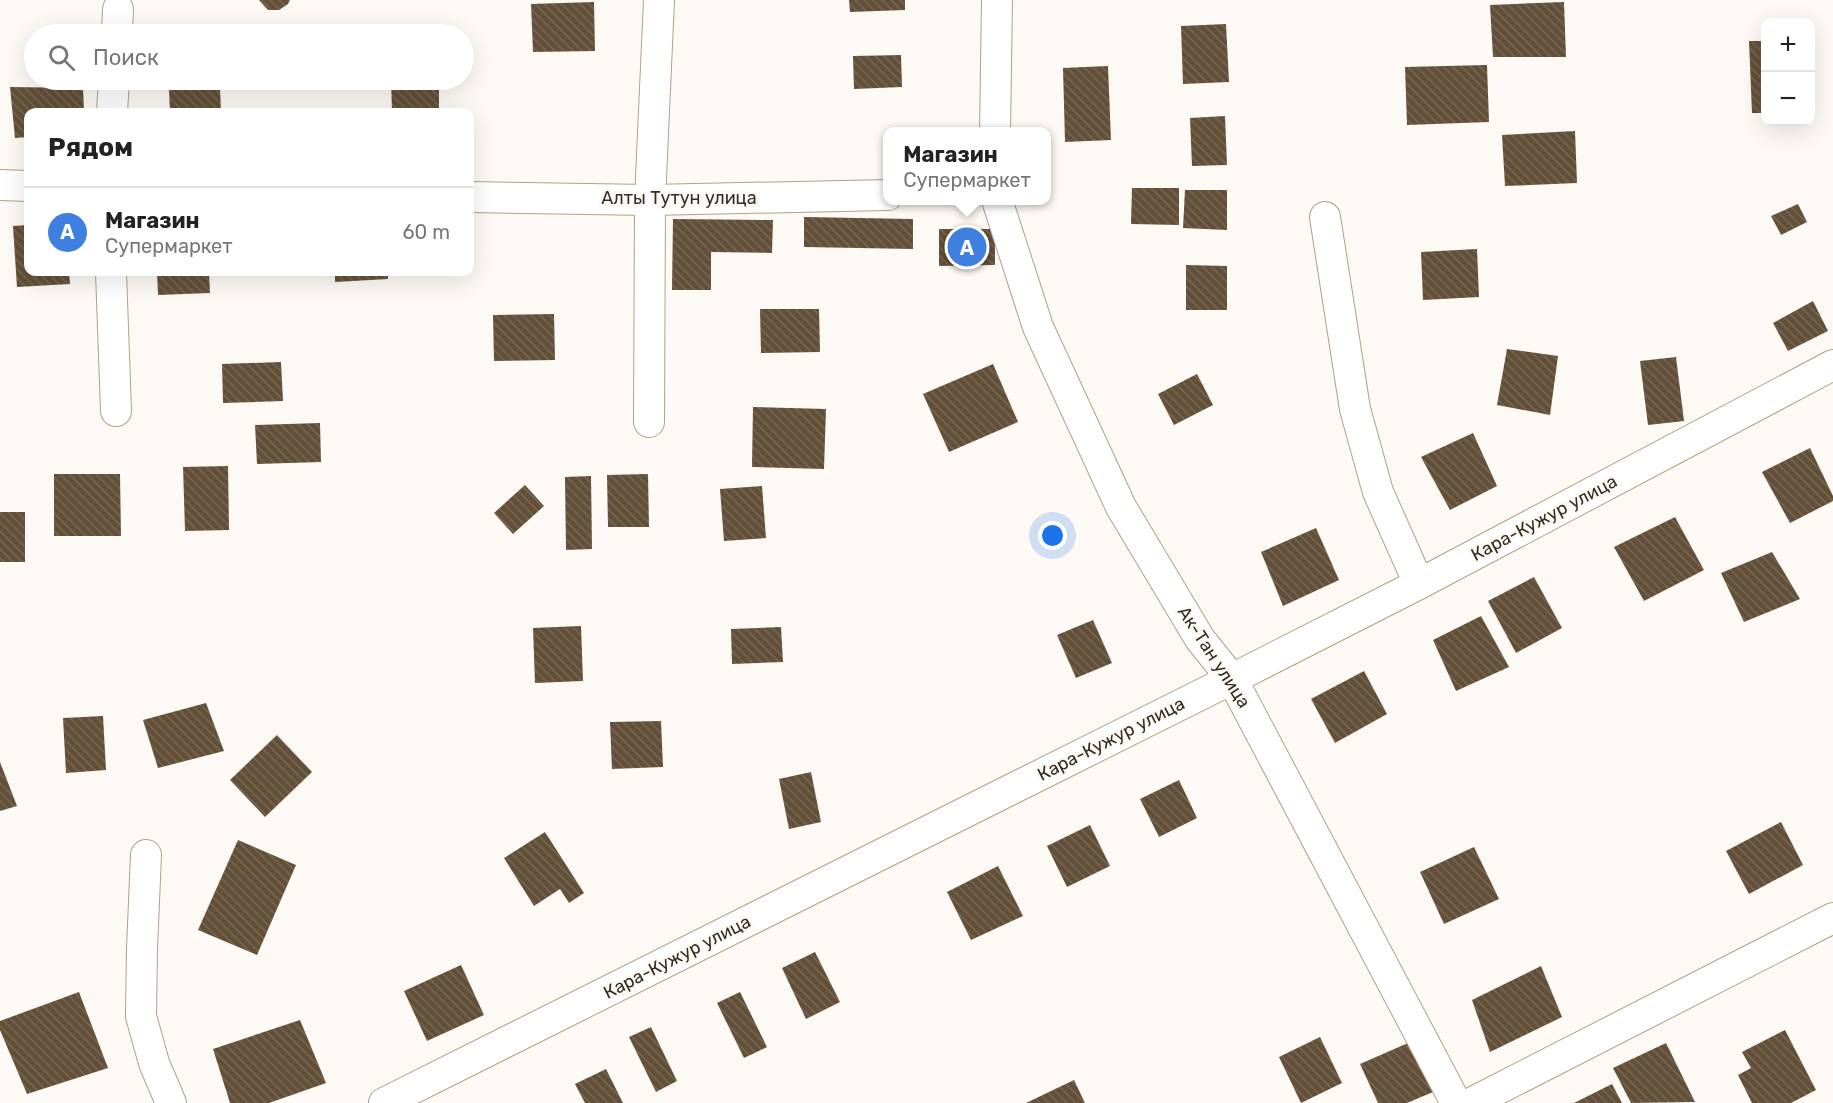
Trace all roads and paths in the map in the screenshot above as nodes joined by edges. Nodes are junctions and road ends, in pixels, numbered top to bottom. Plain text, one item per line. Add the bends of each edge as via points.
1 (659, 0) edge
2 (997, 0) edge
3 (113, 90) edge
4 (112, 108) edge
5 (995, 127) edge
6 (0, 185) edge
7 (24, 186) edge
8 (883, 195) edge
9 (474, 197) edge
10 (650, 200) junction
11 (998, 205) edge
12 (1326, 217) dead end
13 (111, 276) edge
14 (1833, 365) edge
15 (116, 411) dead end
16 (649, 422) dead end
17 (1419, 584) junction
18 (1232, 679) junction
19 (146, 855) dead end
20 (1833, 918) edge
21 (171, 1103) edge
22 (384, 1103) edge
23 (1456, 1103) edge
24 (1471, 1103) edge

1 - 10 street
2 - 5 street
3 - 4 street
6 - 7 street
8 - 10 street, Алты Тутун улица
9 - 10 street, Алты Тутун улица
10 - 16 street
11 - 18 street, Ак-Тан улица via 1038,327 1121,507 1200,639
12 - 17 street via 1355,409 1378,492
13 - 15 street
14 - 17 street, Кара-Кужур улица
17 - 18 street, Кара-Кужур улица
18 - 22 street, Кара-Кужур улица
18 - 23 street, Ак-Тан улица
19 - 21 street via 141,1016 154,1063
20 - 24 street

